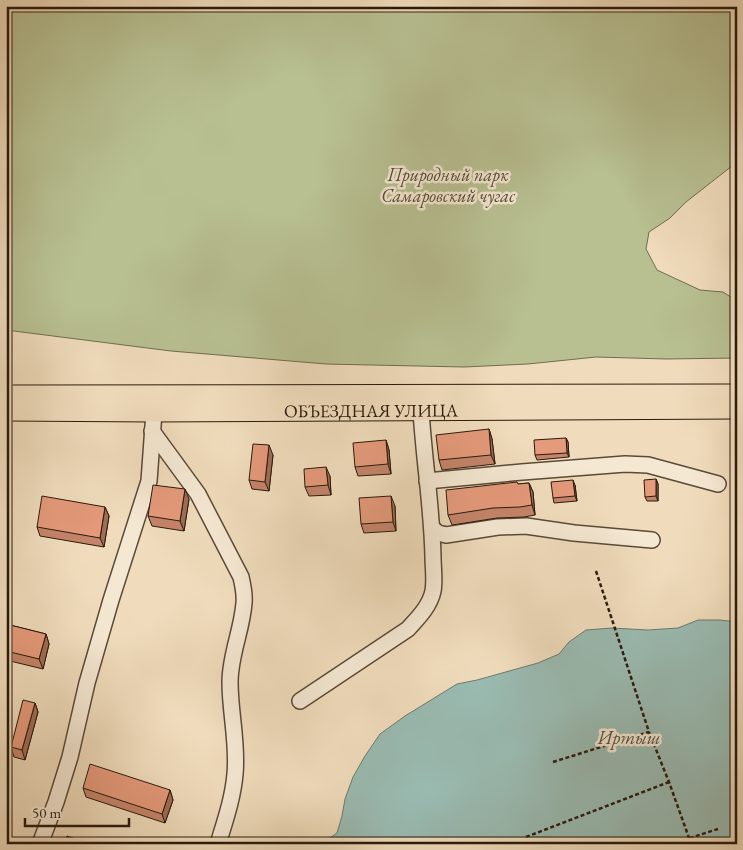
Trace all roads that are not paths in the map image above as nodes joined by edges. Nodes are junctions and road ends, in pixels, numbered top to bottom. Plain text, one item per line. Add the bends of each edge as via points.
1 (6, 394) edge
2 (737, 394) edge
3 (154, 403) junction
4 (421, 403) junction
5 (737, 409) edge
6 (6, 411) edge
7 (152, 431) junction
8 (427, 481) junction
9 (718, 484) dead end
10 (432, 528) junction
11 (652, 540) dead end
12 (300, 701) dead end
13 (40, 844) edge
14 (218, 844) edge

1 - 3 main road, ОБЪЕЗДНАЯ УЛИЦА
2 - 4 main road, ОБЪЕЗДНАЯ УЛИЦА
3 - 4 main road, ОБЪЕЗДНАЯ УЛИЦА
3 - 6 main road, ОБЪЕЗДНАЯ УЛИЦА
3 - 7 lane
4 - 5 main road, ОБЪЕЗДНАЯ УЛИЦА
4 - 8 lane
7 - 13 lane via 149,481 111,600 70,757
7 - 14 lane via 198,494 241,577 244,590 230,683 235,773
8 - 9 lane via 626,464 648,465
8 - 10 lane
10 - 11 lane via 446,535 526,526
10 - 12 lane via 433,590 420,615 408,630

